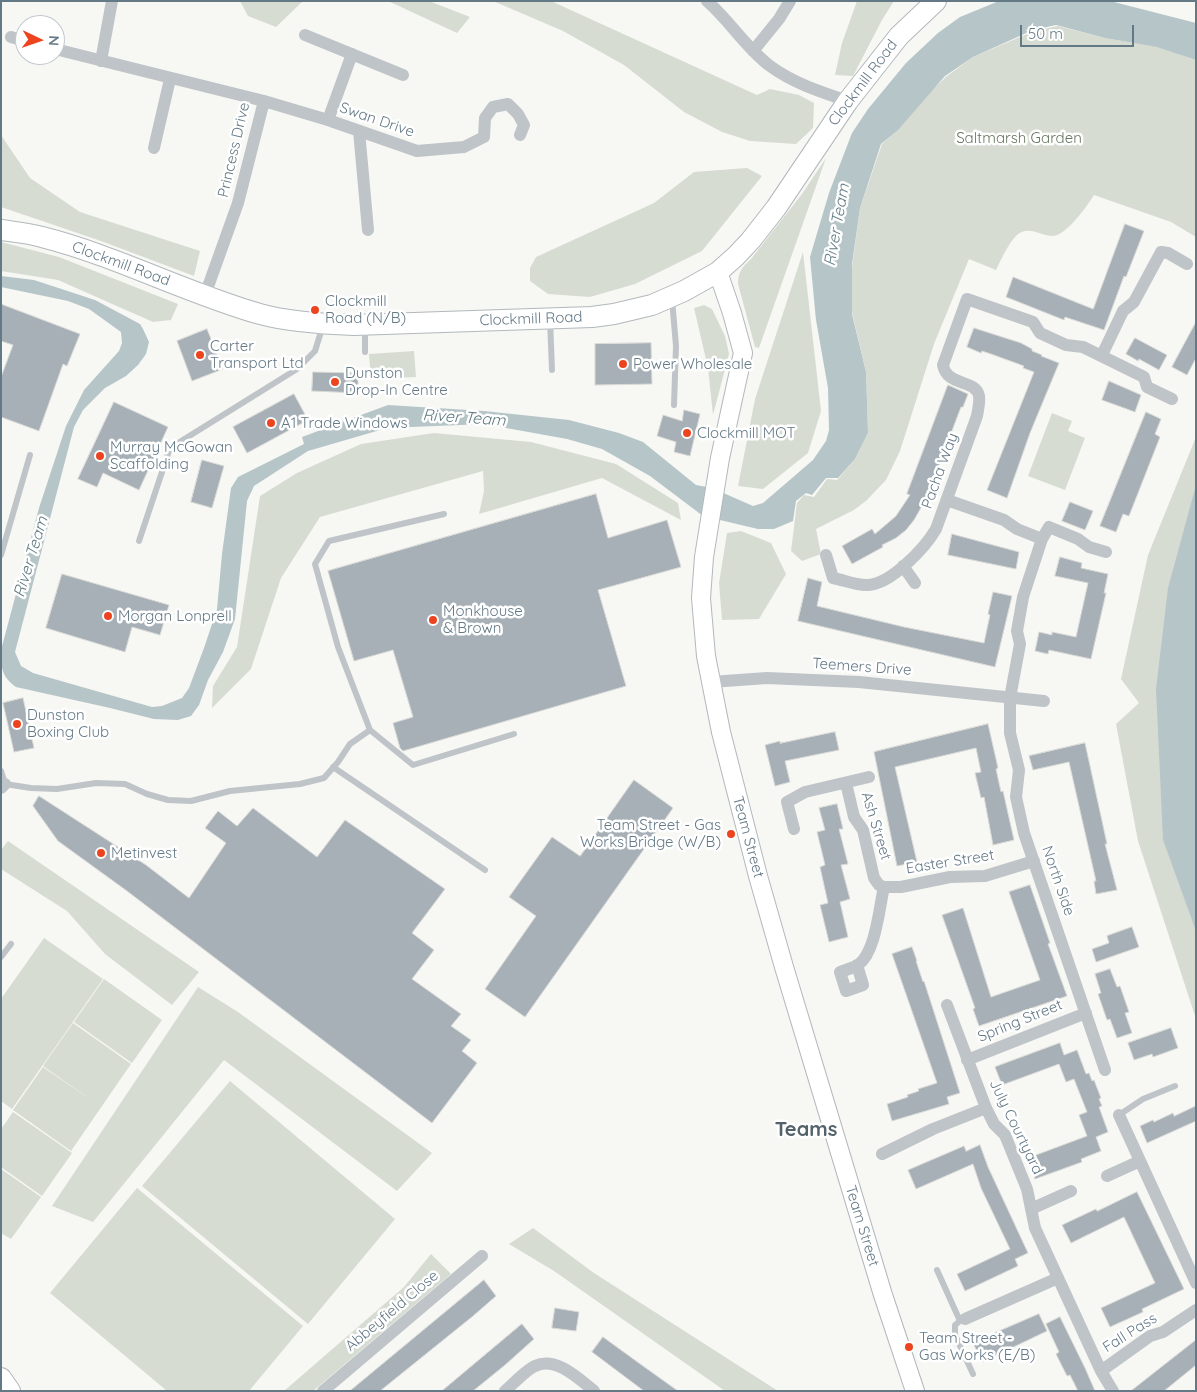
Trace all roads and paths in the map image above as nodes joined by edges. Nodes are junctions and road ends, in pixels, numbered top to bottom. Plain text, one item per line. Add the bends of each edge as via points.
1 (112, 1) edge
2 (707, 1) edge
3 (790, 1) edge
4 (936, 1) edge
5 (305, 35) dead end
6 (11, 37) dead end
7 (15, 38) edge
8 (65, 51) edge
9 (753, 51) junction
10 (352, 54) junction
11 (101, 60) junction
12 (403, 75) dead end
13 (170, 79) junction
14 (264, 101) junction
15 (848, 102) junction
16 (328, 120) junction
17 (360, 131) junction
18 (520, 135) dead end
19 (154, 148) dead end
20 (1, 230) edge
21 (368, 230) dead end
22 (1187, 264) dead end
23 (718, 272) junction
24 (204, 295) junction
25 (672, 298) junction
26 (550, 318) junction
27 (323, 324) junction
28 (365, 325) junction
29 (365, 352) dead end
30 (1102, 355) junction
31 (552, 370) dead end
32 (1172, 398) dead end
33 (674, 405) dead end
34 (30, 455) dead end
35 (947, 500) junction
36 (444, 514) dead end
37 (1042, 539) junction
38 (139, 541) dead end
39 (1106, 552) dead end
40 (826, 554) dead end
41 (1, 555) edge
42 (903, 566) junction
43 (915, 583) dead end
44 (711, 682) junction
45 (1010, 698) junction
46 (1044, 701) dead end
47 (370, 730) junction
48 (514, 734) dead end
49 (333, 767) junction
50 (1, 771) edge
51 (869, 777) dead end
52 (846, 783) junction
53 (3, 786) edge
54 (794, 829) dead end
55 (1034, 861) junction
56 (485, 870) dead end
57 (884, 887) junction
58 (11, 944) dead end
59 (1, 957) edge
60 (857, 966) dead end
61 (947, 1005) dead end
62 (1086, 1013) junction
63 (967, 1060) junction
64 (1105, 1070) dead end
65 (1175, 1086) dead end
66 (986, 1108) junction
67 (1119, 1115) joint
68 (882, 1154) dead end
69 (1140, 1161) junction
70 (1107, 1176) dead end
71 (1071, 1191) dead end
72 (1032, 1209) junction
73 (482, 1256) dead end
74 (936, 1270) dead end
75 (1058, 1278) junction
76 (1196, 1283) edge
77 (1196, 1310) edge
78 (962, 1320) junction
79 (1101, 1370) junction
80 (973, 1374) dead end
81 (1, 1378) edge
82 (10, 1391) edge
83 (323, 1391) edge
84 (505, 1391) edge
85 (594, 1391) edge
86 (915, 1391) edge
87 (1113, 1391) edge

1 - 11 street
2 - 9 street
3 - 9 street
4 - 15 main road, Clockmill Road via 899,36
5 - 10 street
6 - 7 street
8 - 11 street, Princess Drive
9 - 15 street via 790,79
10 - 12 street
10 - 16 street
11 - 13 street, Princess Drive
13 - 14 street, Princess Drive
13 - 19 street
14 - 16 street, Swan Drive
14 - 24 street, Princess Drive via 238,203
15 - 23 main road, Clockmill Road via 776,208 746,245
16 - 17 street, Swan Drive
17 - 18 street, Swan Drive via 416,151 464,147 484,137 485,118 493,106 508,104 524,125
17 - 21 street
20 - 24 main road, Clockmill Road via 41,236
22 - 30 street via 1161,252 1134,302 1123,312
23 - 25 main road, Clockmill Road
23 - 44 street, Team Street via 742,346 743,359 706,538 701,598
24 - 27 main road, Clockmill Road via 262,314
25 - 26 main road, Clockmill Road via 614,314
25 - 33 lane via 676,346
26 - 28 main road, Clockmill Road
26 - 31 lane
27 - 28 main road, Clockmill Road
27 - 38 lane via 315,351 297,368 170,448
28 - 29 lane
30 - 32 street via 1144,377 1148,387
30 - 35 street, Pacha Way via 1066,345 1040,333 1033,322 967,299 943,364 944,372 975,389 980,402
34 - 41 lane
35 - 37 street via 1004,520
35 - 42 street, Pacha Way via 930,539
36 - 47 lane via 329,541 315,564 338,648
37 - 39 street via 1049,527
37 - 45 street, North Side via 1023,597 1017,631 1020,644
40 - 42 street, Pacha Way via 833,578 867,585 875,584
42 - 43 street
44 - 45 street, Teemers Drive via 767,678 860,682
44 - 86 street, Team Street via 723,741 784,967
45 - 46 street, Teemers Drive
45 - 55 street, North Side via 1010,733 1019,770 1016,798
47 - 48 lane via 413,765
47 - 49 lane via 350,744
49 - 53 lane via 324,778 300,784 230,791 191,801 168,800 125,784 96,783 57,789
49 - 56 lane
50 - 53 lane
51 - 52 street, Ash Street
52 - 54 street, Ash Street via 805,792 787,802
52 - 57 street, Ash Street via 854,817 863,830 874,878 879,886
55 - 57 street, Easter Street via 986,876 950,877 901,887
55 - 62 street, North Side
57 - 60 street via 874,935 868,952
58 - 59 lane
61 - 63 street, July Courtyard
62 - 63 street, Spring Street
62 - 64 street, North Side
63 - 66 street, July Courtyard
65 - 67 lane via 1142,1099
66 - 68 street
66 - 72 street, July Courtyard via 994,1124 1005,1135 1028,1189
67 - 69 street
69 - 70 street
69 - 76 street
71 - 72 street
72 - 75 street, July Courtyard via 1035,1228
73 - 83 street, Abbeyfield Close
74 - 78 lane
75 - 78 street
75 - 79 street, July Courtyard
77 - 79 street, Fall Pass via 1163,1332 1150,1336
78 - 80 lane via 955,1325 954,1335
79 - 87 street, Fall Pass
81 - 82 main road
84 - 85 street via 536,1365 552,1363

